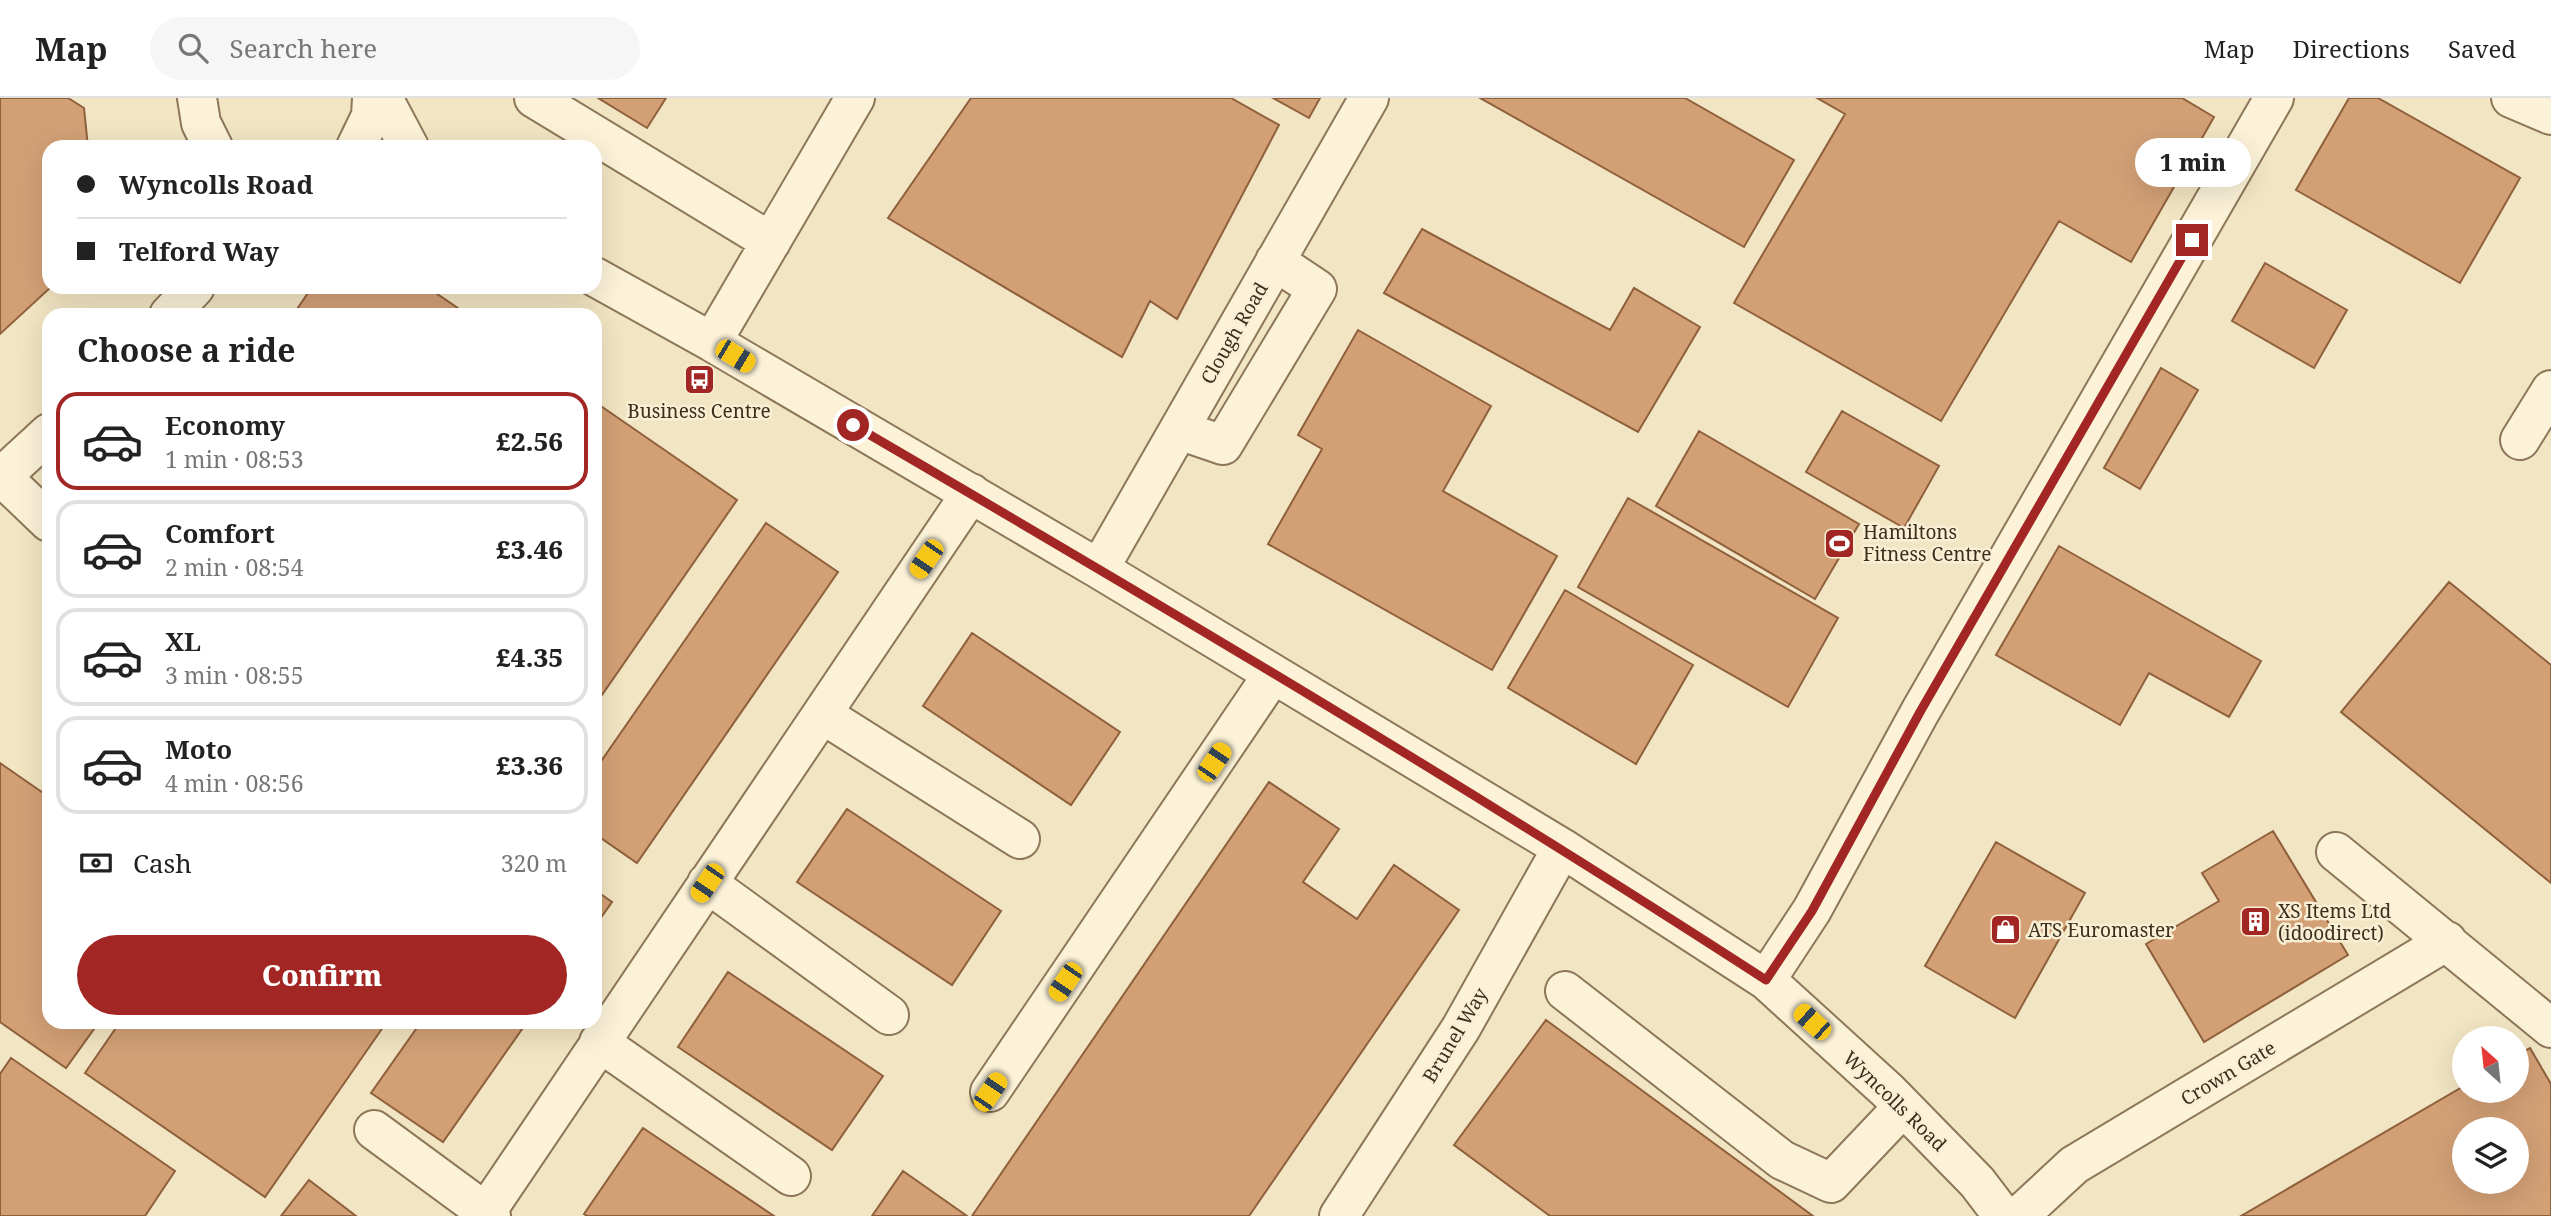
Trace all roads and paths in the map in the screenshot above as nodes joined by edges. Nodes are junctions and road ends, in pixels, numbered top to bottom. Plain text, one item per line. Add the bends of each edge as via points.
1 (372, 98) edge
2 (383, 98) edge
3 (534, 98) edge
4 (854, 98) edge
5 (1369, 98) edge
6 (2274, 98) edge
7 (359, 140) edge
8 (405, 140) edge
9 (771, 242) junction
10 (1275, 261) junction
11 (602, 281) edge
12 (188, 294) edge
13 (176, 308) edge
14 (712, 342) junction
15 (2551, 390) edge
16 (1179, 429) junction
17 (42, 439) edge
18 (2521, 440) dead end
19 (1, 477) edge
20 (971, 493) junction
21 (42, 515) edge
22 (1099, 569) junction
23 (1273, 674) junction
24 (822, 714) junction
25 (1020, 839) dead end
26 (1562, 848) junction
27 (2336, 852) dead end
28 (707, 883) junction
29 (2446, 942) junction
30 (1766, 980) junction
31 (1564, 991) dead end
32 (889, 1015) dead end
33 (2551, 1028) edge
34 (599, 1042) junction
35 (990, 1092) dead end
36 (1903, 1107) junction
37 (374, 1130) dead end
38 (791, 1176) dead end
39 (489, 1214) edge
40 (1339, 1216) edge
41 (2003, 1216) edge
42 (2019, 1216) edge

1 - 7 street via 371,116
2 - 8 street
3 - 9 street
4 - 9 street
5 - 10 street, Clough Road
6 - 30 street via 1920,712 1812,911
9 - 14 street
10 - 16 street, Clough Road
10 - 16 street via 1317,289 1223,445
11 - 14 street, Wyncolls Road
12 - 13 street
14 - 20 street, Wyncolls Road
15 - 18 street
16 - 22 street, Clough Road
17 - 19 street
19 - 21 street
20 - 22 street, Wyncolls Road
20 - 24 street
22 - 23 street, Wyncolls Road
23 - 26 street, Wyncolls Road
23 - 35 street
24 - 25 street
24 - 28 street
26 - 30 street, Wyncolls Road
26 - 40 street, Brunel Way via 1461,1028
27 - 29 street
28 - 32 street
28 - 34 street
29 - 33 street
29 - 42 street, Crown Gate via 2074,1165
30 - 36 street, Wyncolls Road
31 - 36 street via 1782,1160 1831,1183
34 - 38 street
34 - 39 street
36 - 41 street, Wyncolls Road via 1977,1182
37 - 39 street

